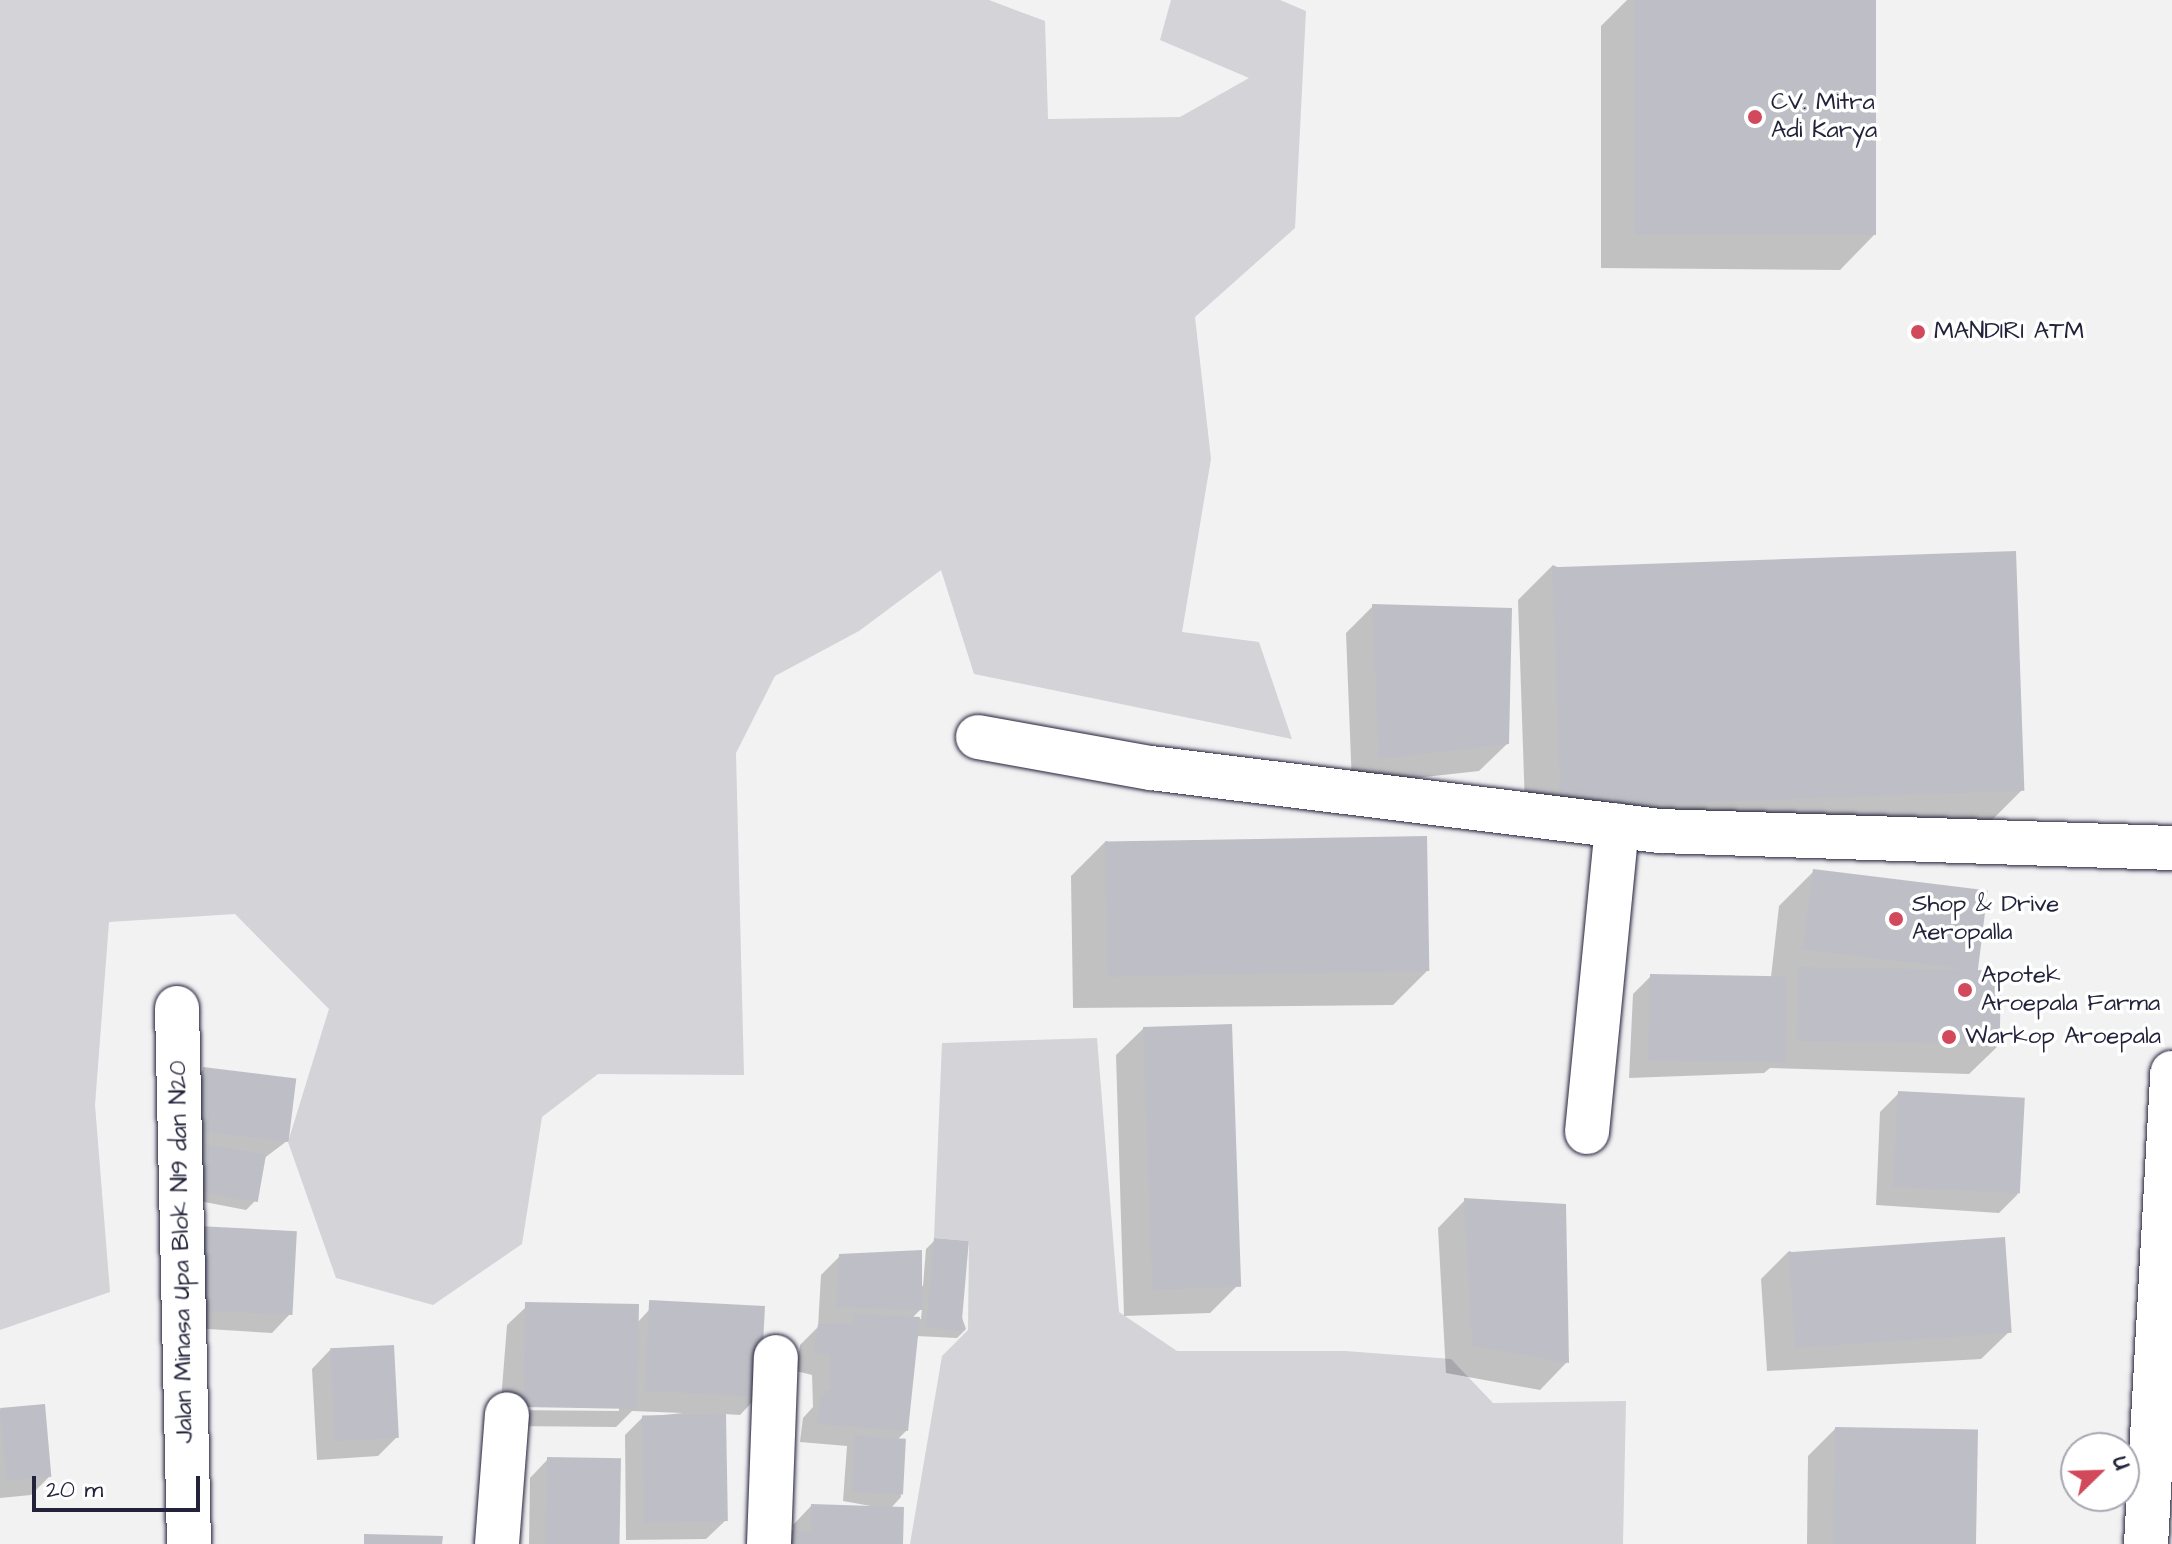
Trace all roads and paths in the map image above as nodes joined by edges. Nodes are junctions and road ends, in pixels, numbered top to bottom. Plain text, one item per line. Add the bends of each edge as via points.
1 (978, 737) dead end
2 (1617, 825) junction
3 (2172, 848) edge
4 (177, 1008) dead end
5 (2172, 1073) edge
6 (1587, 1132) dead end
7 (776, 1357) dead end
8 (507, 1414) dead end
9 (189, 1544) edge
10 (497, 1544) edge
11 (769, 1544) edge
12 (2146, 1544) edge

1 - 2 street via 1151,768
2 - 3 street via 1660,831
2 - 6 street
4 - 9 street, Jalan Minasa Upa Blok N19 dan N20
5 - 12 street
7 - 11 street
8 - 10 street

